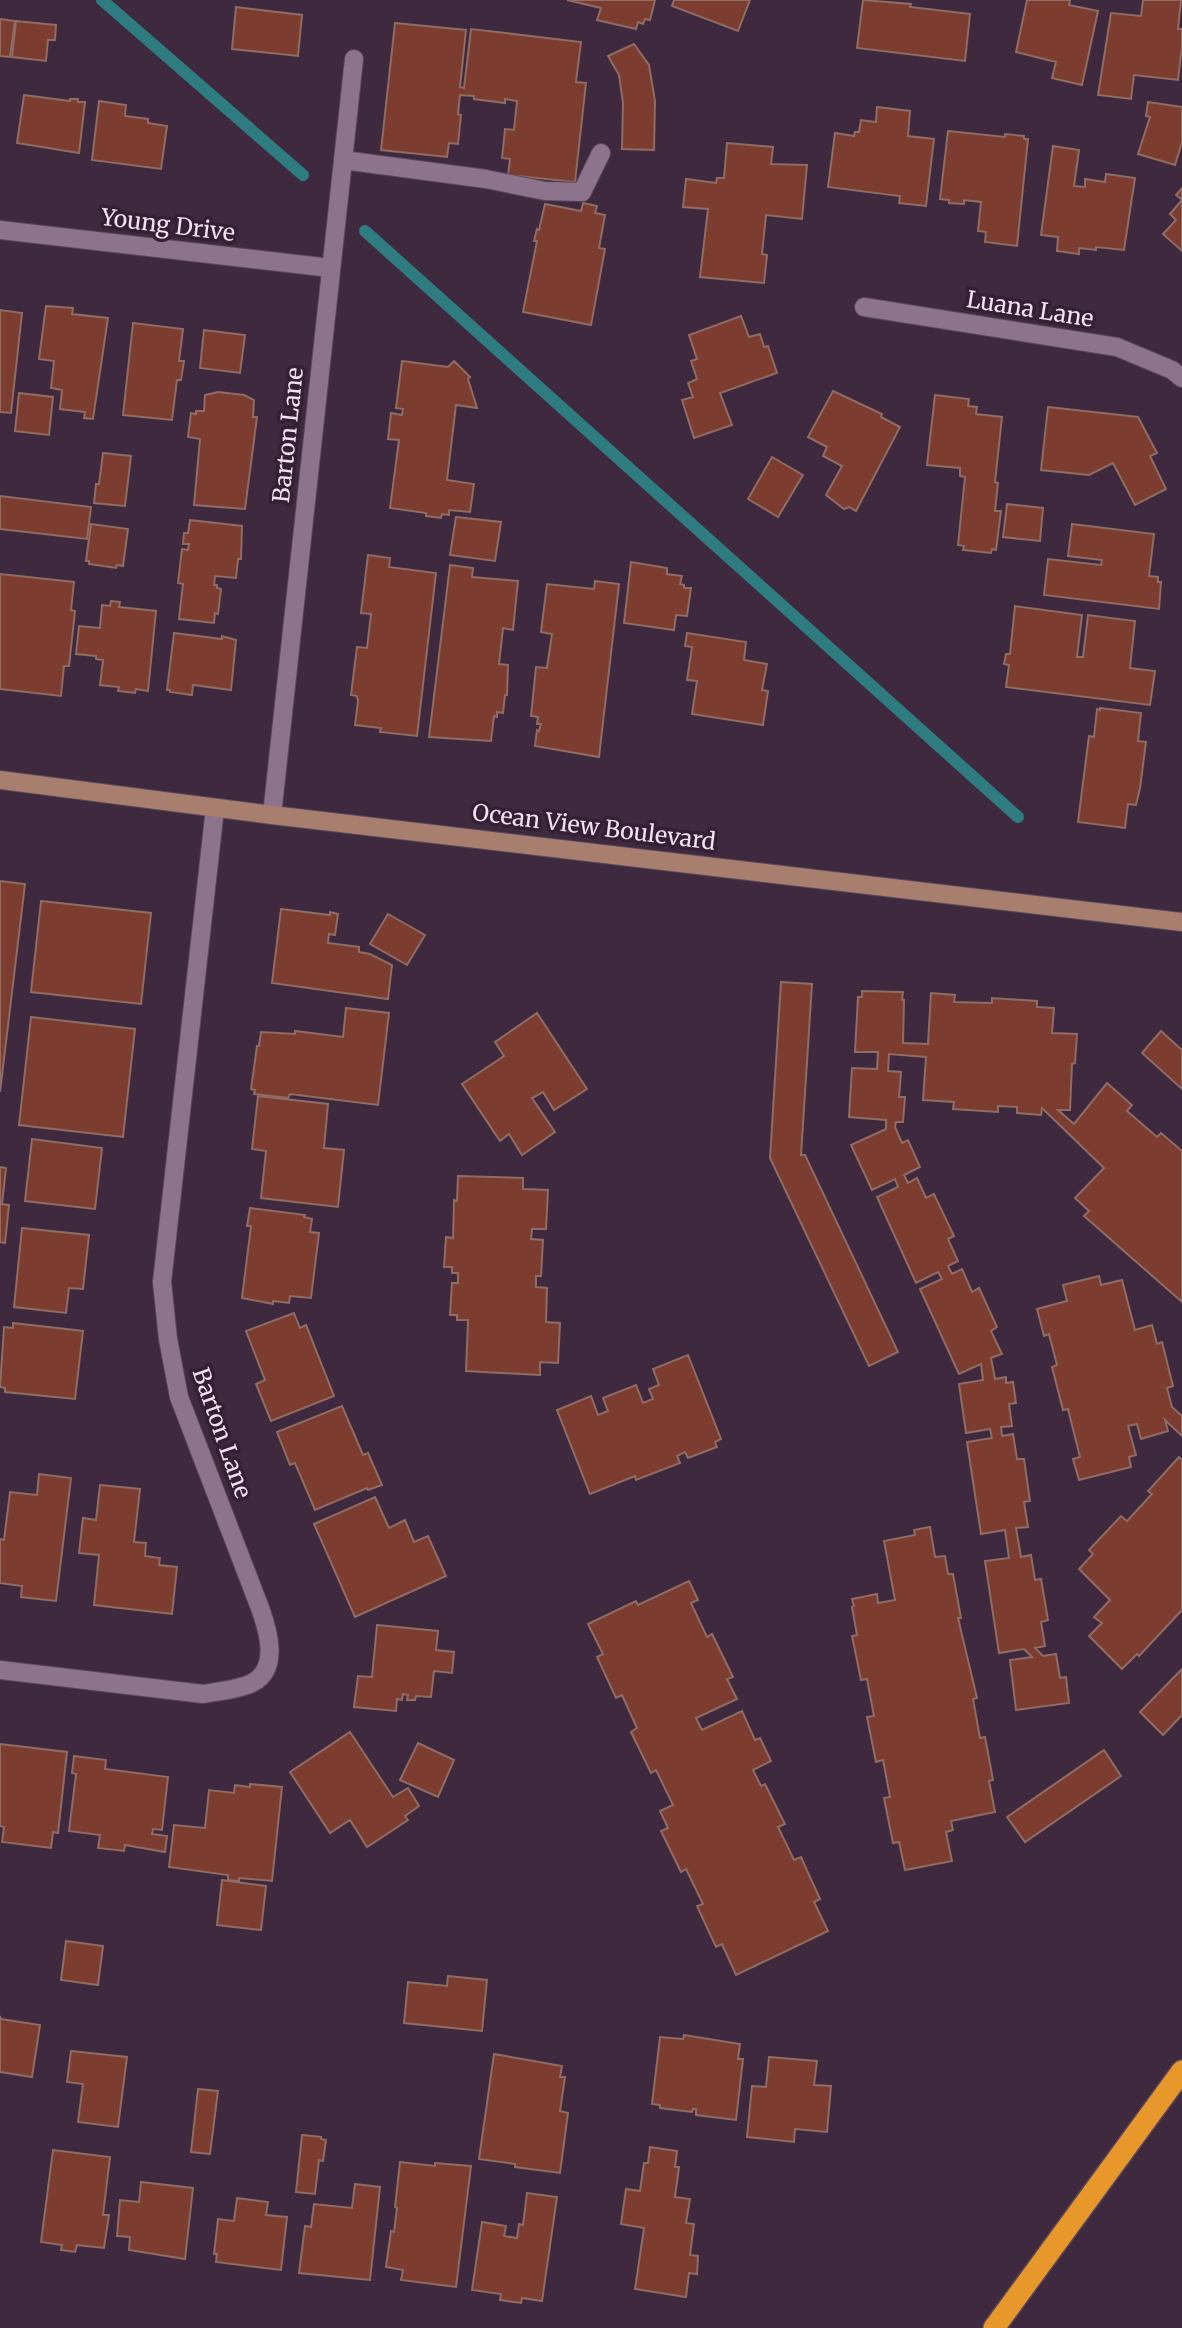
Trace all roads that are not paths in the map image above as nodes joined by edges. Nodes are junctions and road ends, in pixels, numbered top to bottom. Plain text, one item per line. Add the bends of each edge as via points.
1 (354, 59) dead end
2 (601, 153) dead end
3 (343, 160) junction
4 (0, 230) edge
5 (331, 268) junction
6 (864, 307) dead end
7 (1182, 377) edge
8 (0, 780) edge
9 (215, 808) junction
10 (272, 815) junction
11 (1182, 922) edge
12 (0, 1670) edge
13 (1182, 2071) edge
14 (994, 2328) edge

1 - 3 street, Barton Lane
2 - 3 street via 582,192 545,191
3 - 5 street, Barton Lane
4 - 5 street, Young Drive
5 - 10 street, Barton Lane
6 - 7 street, Luana Lane via 1117,347
8 - 9 main road, Ocean View Boulevard
9 - 10 main road, Ocean View Boulevard
9 - 12 street, Barton Lane via 162,1282 178,1397 260,1608 270,1658 256,1682 203,1694
10 - 11 main road, Ocean View Boulevard
13 - 14 highway

